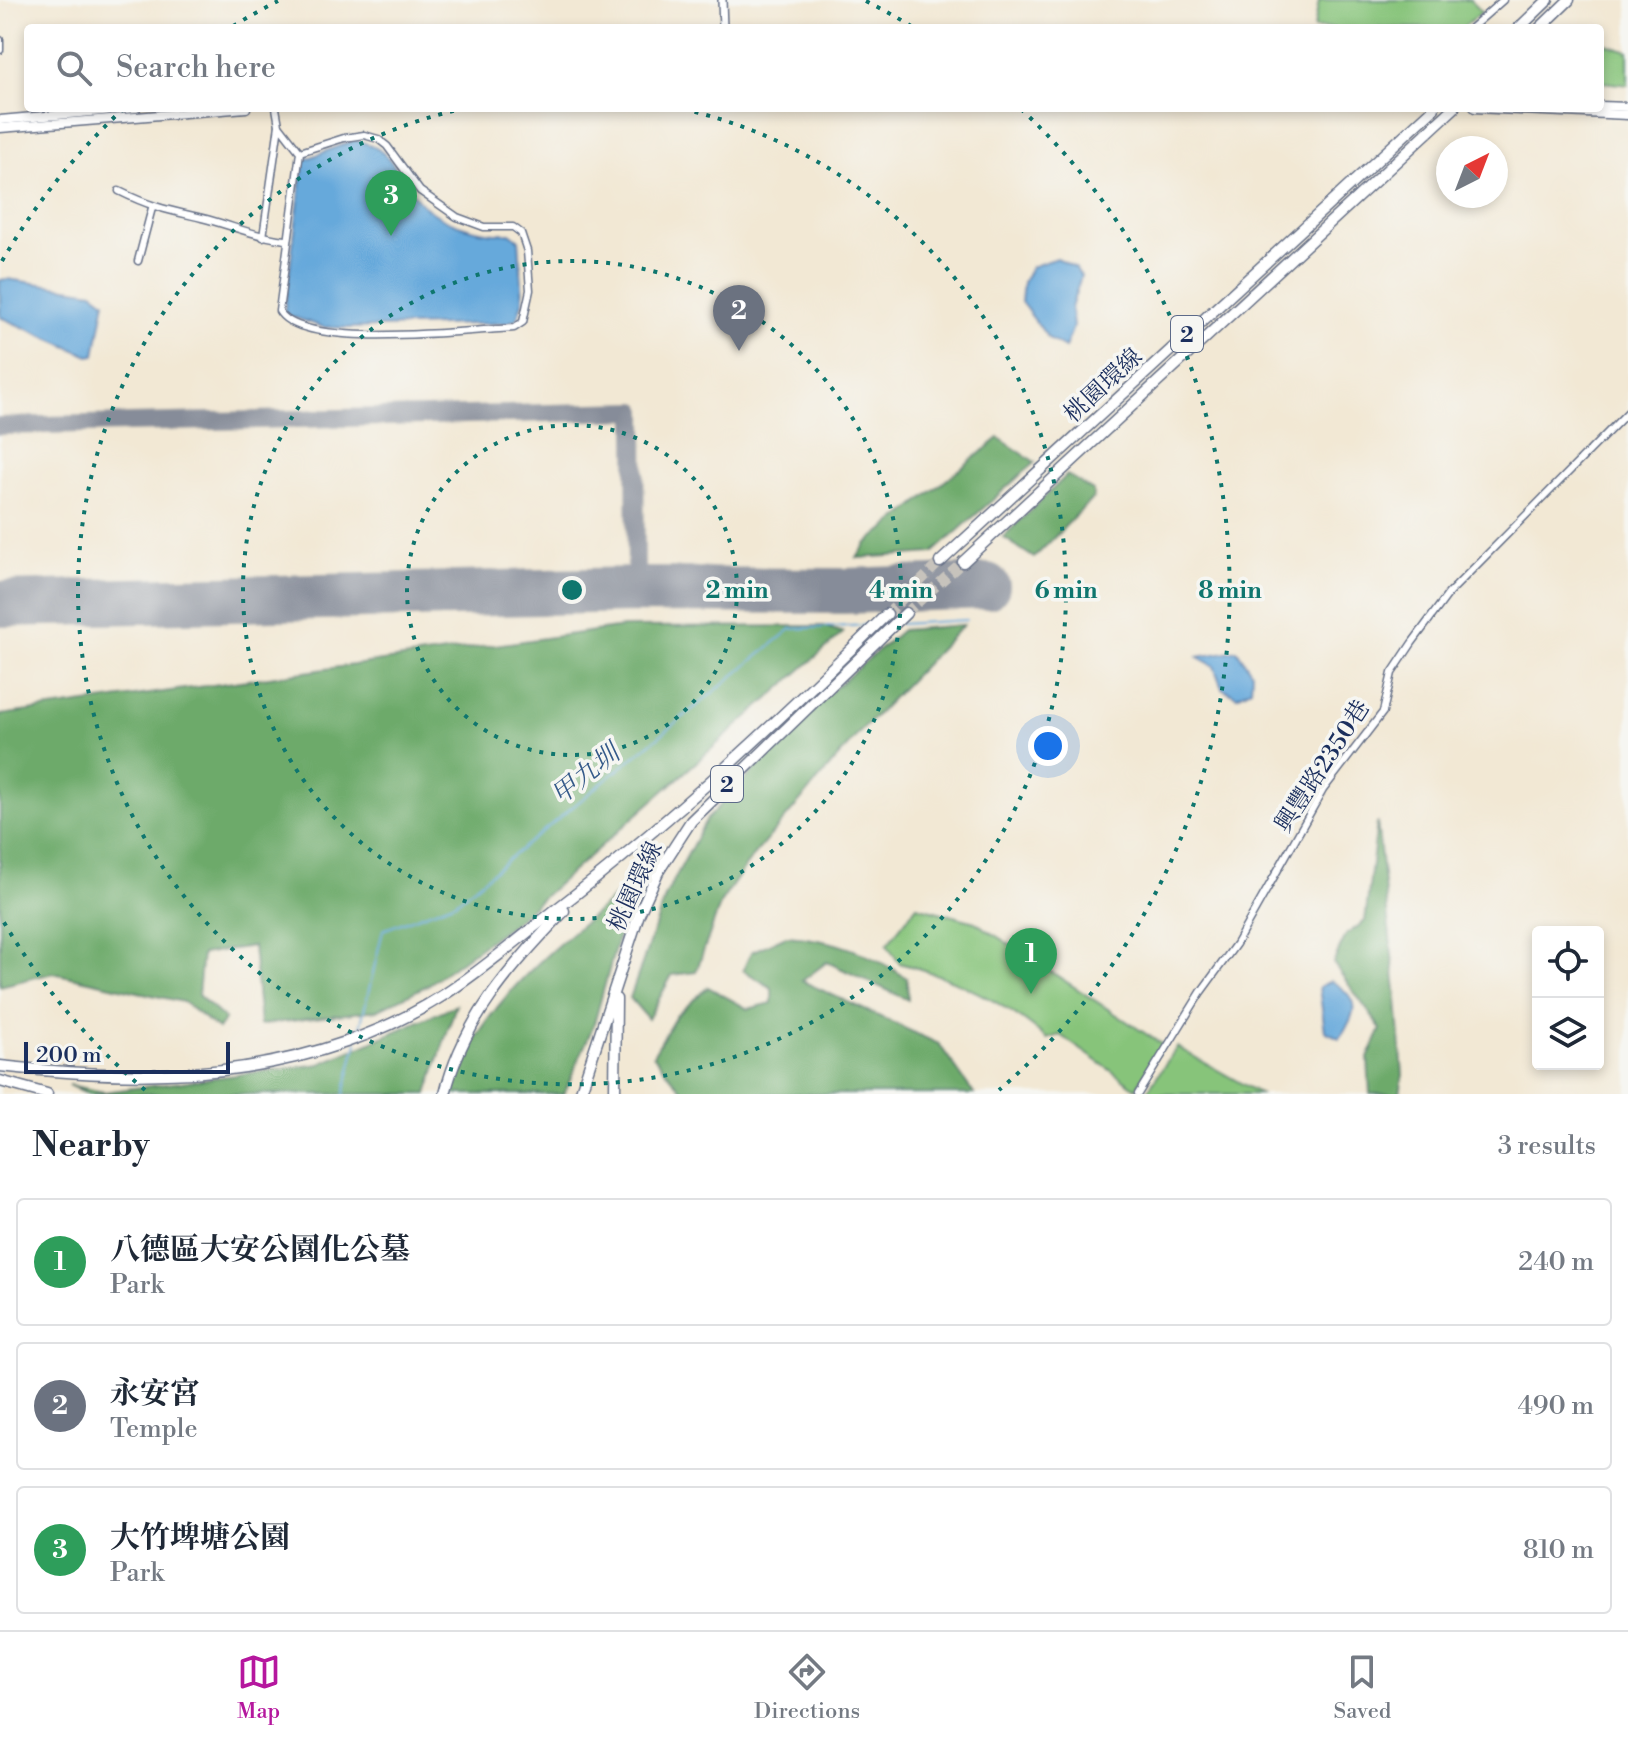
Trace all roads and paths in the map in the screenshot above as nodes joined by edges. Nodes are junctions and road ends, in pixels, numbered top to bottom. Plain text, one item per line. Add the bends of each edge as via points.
1 (722, 0) edge
2 (1503, 0) edge
3 (1548, 0) edge
4 (1569, 0) edge
5 (723, 24) edge
6 (1476, 24) edge
7 (1523, 24) edge
8 (1544, 24) edge
9 (0, 40) edge
10 (0, 50) edge
11 (1604, 106) edge
12 (1628, 107) edge
13 (91, 112) edge
14 (197, 112) edge
15 (277, 112) edge
16 (1430, 112) edge
17 (1450, 112) edge
18 (1562, 112) edge
19 (1628, 115) edge
20 (0, 120) edge
21 (279, 125) junction
22 (0, 128) edge
23 (300, 152) junction
24 (119, 191) dead end
25 (152, 208) junction
26 (263, 237) junction
27 (286, 240) junction
28 (138, 261) dead end
29 (1628, 412) edge
30 (940, 562) tunnel mouth
31 (963, 562) tunnel mouth
32 (906, 613) tunnel mouth
33 (887, 614) tunnel mouth
34 (579, 895) junction
35 (616, 981) junction
36 (0, 1066) edge
37 (0, 1081) edge
38 (47, 1094) edge
39 (445, 1094) edge
40 (580, 1094) edge
41 (615, 1094) edge
42 (1138, 1094) edge

1 - 5 street
2 - 6 street
3 - 7 highway
4 - 8 highway
9 - 10 street
11 - 12 main road
13 - 20 main road
14 - 22 main road
15 - 21 street
16 - 30 highway, 桃園環線 / 2
17 - 31 highway, 桃園環線 / 2
18 - 19 main road
21 - 23 street
21 - 26 street
23 - 27 street
23 - 27 street via 344,138 378,139 420,191 457,217 484,227 513,227 524,240 528,305 523,322 514,328 348,336 289,323 279,311
24 - 25 street
25 - 26 street
25 - 28 street
26 - 27 street
29 - 42 street, 興豐路2350巷 via 1449,593 1412,643 1392,673 1383,712 1323,790 1236,944
32 - 35 highway, 桃園環線 / 2 via 691,821 658,872
33 - 34 highway, 桃園環線 / 2 via 698,793
34 - 36 highway via 453,991 409,1016 277,1061 158,1076 99,1077
34 - 39 highway via 504,975 482,1007 463,1041
35 - 40 highway, 桃園環線
35 - 41 highway
37 - 38 highway

